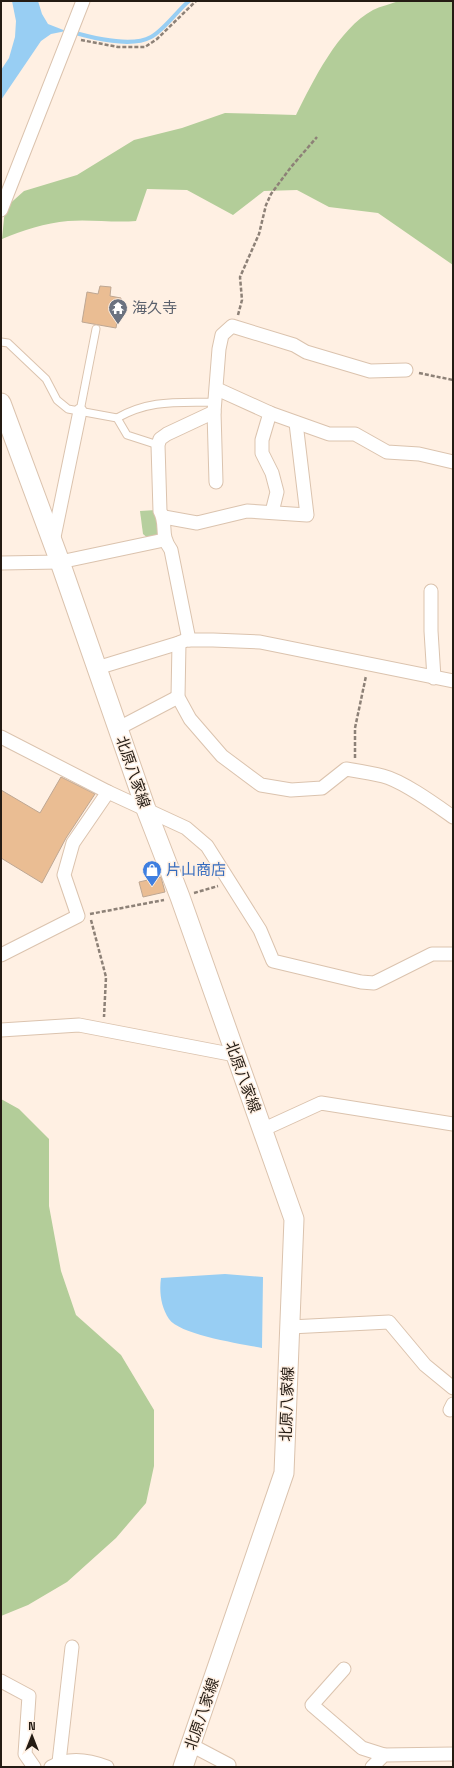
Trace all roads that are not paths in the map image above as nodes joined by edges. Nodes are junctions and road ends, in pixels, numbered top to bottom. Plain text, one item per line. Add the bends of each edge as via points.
1 (83, 1) edge
2 (1, 210) edge
3 (96, 329) dead end
4 (1, 342) edge
5 (406, 370) road end
6 (217, 388) junction
7 (1, 403) edge
8 (215, 407) junction
9 (80, 411) junction
10 (270, 413) junction
11 (117, 418) junction
12 (296, 423) junction
13 (158, 445) junction
14 (453, 462) edge
15 (216, 482) dead end
16 (272, 512) junction
17 (164, 517) junction
18 (164, 540) junction
19 (53, 543) junction
20 (60, 562) junction
21 (1, 563) edge
22 (431, 591) dead end
23 (184, 642) junction
24 (96, 668) junction
25 (434, 678) junction
26 (453, 681) edge
27 (178, 697) junction
28 (118, 729) junction
29 (1, 737) edge
30 (108, 792) junction
31 (146, 809) junction
32 (453, 817) edge
33 (453, 954) edge
34 (1, 955) edge
35 (1, 1030) edge
36 (235, 1055) junction
37 (453, 1124) edge
38 (262, 1130) junction
39 (290, 1327) junction
40 (453, 1388) edge
41 (72, 1647) dead end
42 (344, 1669) dead end
43 (1, 1681) edge
44 (191, 1745) junction
45 (453, 1754) edge
46 (384, 1755) junction
47 (55, 1764) edge
48 (228, 1764) dead end
49 (34, 1767) edge
50 (107, 1767) edge
51 (184, 1767) edge
52 (372, 1767) edge

1 - 2 street
3 - 9 lane
4 - 9 lane via 8,343 46,379 57,400 68,409
5 - 6 street via 370,371 232,326 222,335 218,349
6 - 8 street
6 - 10 street
7 - 19 main road, 北原八家線
8 - 11 lane via 157,403
8 - 13 street via 167,434 160,439
8 - 15 street
9 - 11 lane
9 - 19 street
10 - 12 street
10 - 16 street via 262,440 262,453 272,473 277,492
11 - 13 lane via 127,435
12 - 14 street via 329,434 355,434 387,452 419,454
12 - 16 street via 307,515
13 - 17 street via 160,511
16 - 17 street via 247,511 197,523
17 - 18 street
18 - 20 street
18 - 23 street via 170,550
19 - 20 main road, 北原八家線
20 - 21 street
20 - 24 main road, 北原八家線
22 - 25 street
23 - 24 street
23 - 25 street via 260,642
23 - 27 street
24 - 28 main road, 北原八家線
25 - 26 street
27 - 28 street
27 - 32 street via 190,719 222,756 261,785 291,790 322,788 346,769 354,770 384,776 419,794
28 - 31 main road, 北原八家線
29 - 30 street
30 - 31 street
30 - 34 street via 73,843 64,875 84,915
31 - 33 street via 186,828 207,846 260,930 274,961 374,983 432,954
31 - 36 main road, 北原八家線 via 180,897
35 - 36 street via 79,1026
36 - 38 main road, 北原八家線
37 - 38 street via 321,1103
38 - 39 main road, 北原八家線 via 294,1219
39 - 40 street via 389,1322 425,1365
39 - 44 main road, 北原八家線 via 284,1473
41 - 47 street
42 - 46 street via 312,1706 362,1748
43 - 49 street via 29,1696 25,1754
44 - 48 street
44 - 51 main road, 北原八家線
45 - 46 street
46 - 52 street
47 - 50 street via 80,1760

